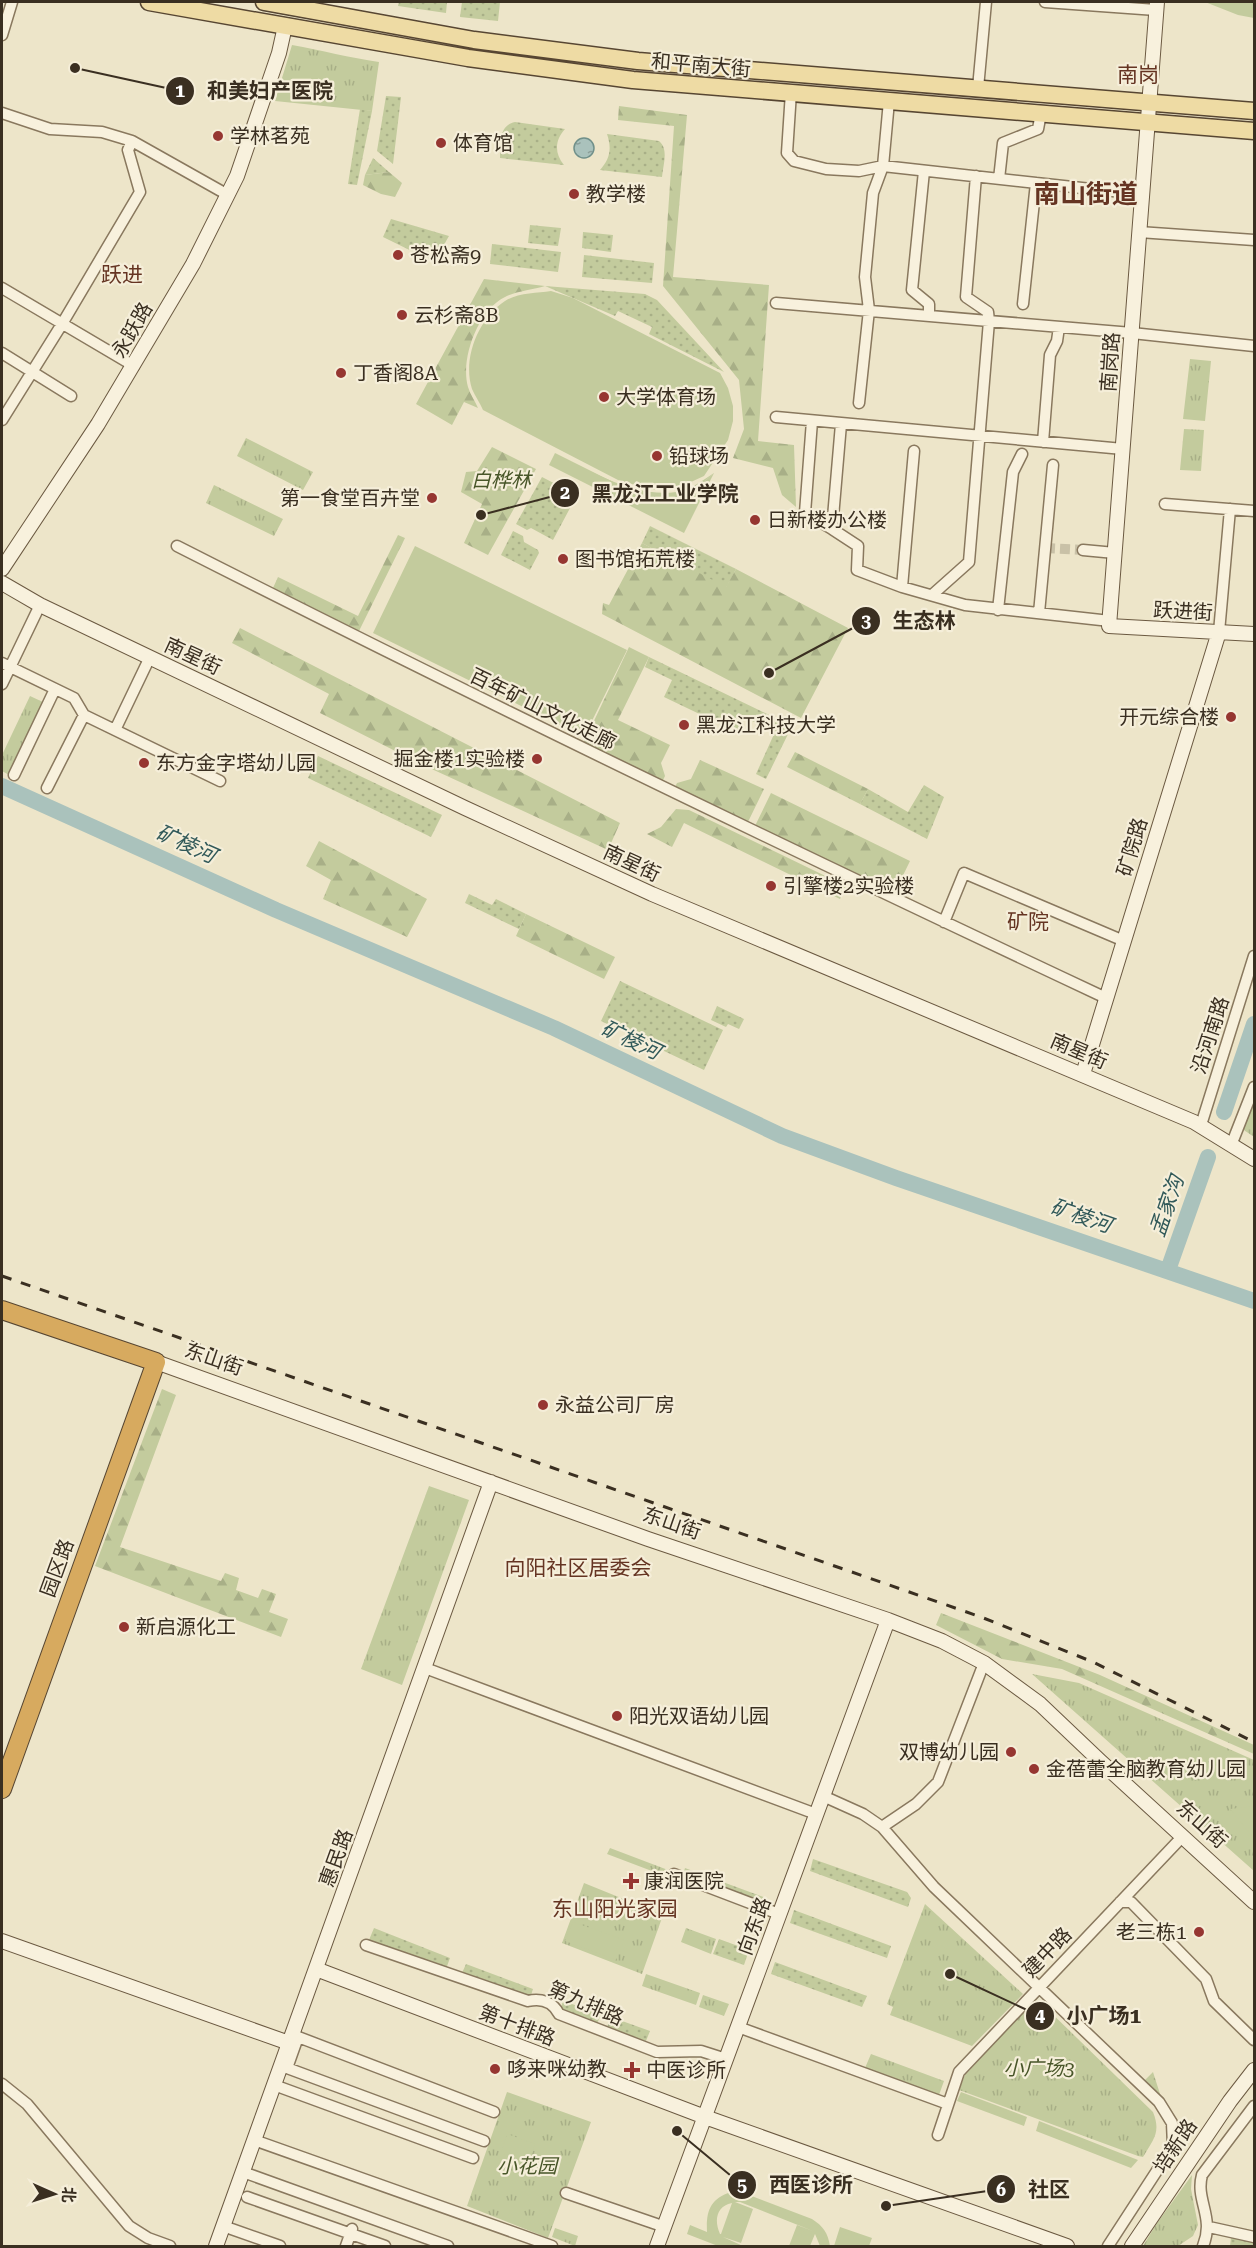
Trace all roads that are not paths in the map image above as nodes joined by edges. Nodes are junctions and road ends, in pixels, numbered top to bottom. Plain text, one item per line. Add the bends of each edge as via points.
1 (12, 2) edge
2 (149, 2) edge
3 (264, 2) edge
4 (986, 2) edge
5 (1045, 2) edge
6 (1083, 3) edge
7 (1156, 6) edge
8 (285, 26) junction
9 (2, 35) edge
10 (978, 88) junction
11 (791, 92) junction
12 (889, 100) junction
13 (1149, 102) junction
14 (1254, 111) edge
15 (2, 113) edge
16 (1041, 113) junction
17 (1148, 121) junction
18 (1254, 130) edge
19 (132, 141) junction
20 (883, 166) junction
21 (924, 171) junction
22 (976, 177) junction
23 (999, 179) junction
24 (1036, 183) junction
25 (1091, 189) tunnel mouth
26 (1112, 191) tunnel mouth
27 (1142, 194) junction
28 (228, 195) junction
29 (1139, 232) junction
30 (1254, 240) edge
31 (2, 288) edge
32 (776, 303) dead end
33 (1023, 304) dead end
34 (869, 310) junction
35 (928, 316) junction
36 (989, 321) junction
37 (62, 324) junction
38 (1059, 327) junction
39 (1132, 333) junction
40 (1254, 346) edge
41 (2, 353) edge
42 (134, 366) junction
43 (32, 372) junction
44 (71, 396) dead end
45 (859, 403) dead end
46 (776, 417) dead end
47 (2, 420) edge
48 (812, 421) junction
49 (841, 424) junction
50 (978, 436) junction
51 (1043, 442) junction
52 (1123, 449) junction
53 (914, 451) dead end
54 (1022, 454) dead end
55 (1053, 465) dead end
56 (1165, 504) dead end
57 (1230, 509) junction
58 (1254, 511) edge
59 (832, 529) junction
60 (177, 546) dead end
61 (1083, 550) tunnel mouth
62 (1115, 553) junction
63 (2, 569) edge
64 (2, 583) edge
65 (902, 587) junction
66 (932, 595) junction
67 (40, 605) junction
68 (998, 610) junction
69 (1039, 613) junction
70 (1109, 623) junction
71 (1219, 632) junction
72 (1254, 634) edge
73 (150, 657) junction
74 (6, 665) edge
75 (2, 684) edge
76 (55, 689) junction
77 (84, 715) junction
78 (115, 730) junction
79 (14, 775) dead end
80 (220, 781) dead end
81 (47, 788) dead end
82 (944, 922) junction
83 (1124, 941) junction
84 (1254, 956) edge
85 (1106, 998) junction
86 (1083, 1074) junction
87 (1254, 1087) edge
88 (1251, 1103) edge
89 (1201, 1125) junction
90 (1232, 1143) junction
91 (1254, 1159) edge
92 (2, 1310) edge
93 (156, 1362) junction
94 (491, 1482) junction
95 (888, 1620) junction
96 (984, 1663) junction
97 (425, 1668) junction
98 (2, 1790) edge
99 (823, 1796) junction
100 (816, 1814) junction
101 (882, 1827) junction
102 (1183, 1836) junction
103 (674, 1874) dead end
104 (1120, 1902) junction
105 (1254, 1902) edge
106 (779, 1914) junction
107 (2, 1941) edge
108 (366, 1945) dead end
109 (316, 1969) junction
110 (1038, 1987) junction
111 (738, 2027) junction
112 (293, 2039) junction
113 (1254, 2040) edge
114 (726, 2059) junction
115 (1254, 2070) edge
116 (2, 2084) edge
117 (274, 2085) junction
118 (948, 2104) junction
119 (494, 2112) dead end
120 (1252, 2114) edge
121 (705, 2117) junction
122 (938, 2135) dead end
123 (254, 2140) junction
124 (484, 2141) dead end
125 (473, 2158) dead end
126 (243, 2172) junction
127 (566, 2193) dead end
128 (247, 2197) dead end
129 (224, 2226) junction
130 (664, 2227) junction
131 (1209, 2227) junction
132 (352, 2232) junction
133 (1254, 2237) edge
134 (170, 2247) edge
135 (216, 2247) edge
136 (280, 2247) edge
137 (346, 2247) edge
138 (385, 2247) edge
139 (448, 2247) edge
140 (552, 2247) edge
141 (657, 2247) edge
142 (1067, 2247) edge
143 (1108, 2247) edge
144 (1132, 2247) edge
145 (1203, 2247) edge

1 - 9 street
2 - 8 main road, 和平南大街
3 - 10 main road, 和平南大街 via 474,39 638,61
4 - 10 street
5 - 6 street
6 - 7 street
7 - 13 street, 南岗路
8 - 11 main road, 和平南大街 via 558,71
8 - 28 street, 永跃路
10 - 13 main road, 和平南大街
11 - 12 main road, 和平南大街
11 - 20 street via 787,153 794,161 826,169 859,171
12 - 16 main road, 和平南大街
12 - 20 street
13 - 14 main road, 和平南大街
13 - 17 street, 南岗路
15 - 19 street via 50,129 102,132
16 - 17 main road, 和平南大街
16 - 23 street via 1038,129 1003,143
17 - 18 main road, 和平南大街
17 - 27 street, 南岗路
19 - 28 street
19 - 37 street via 128,150 140,192
20 - 21 street
20 - 34 street via 873,193 865,277
21 - 22 street
21 - 35 street via 912,290 929,304
22 - 23 street
22 - 36 street via 966,297 988,312
23 - 24 street
24 - 25 street
24 - 33 street
26 - 27 street
27 - 29 street, 南岗路
28 - 42 street, 永跃路
29 - 30 street
29 - 39 street, 南岗路
31 - 37 street
32 - 34 street
34 - 35 street
34 - 45 street
35 - 36 street
36 - 38 street
36 - 50 street
37 - 42 street
37 - 43 street
38 - 39 street
38 - 51 street via 1050,355
39 - 40 street
39 - 52 street, 南岗路
41 - 43 street
42 - 63 street, 永跃路
43 - 44 street
43 - 47 street
46 - 48 street
48 - 49 street
48 - 59 street via 805,513
49 - 50 street
49 - 59 street
50 - 51 street
50 - 66 street via 969,561
51 - 52 street
52 - 62 street, 南岗路
53 - 65 street
54 - 68 street via 1013,472
55 - 69 street
56 - 57 street
57 - 58 street
57 - 71 street
59 - 65 street via 858,546 857,570
60 - 82 street, 百年矿山文化走廊 via 435,676
61 - 62 street
62 - 70 street, 南岗路
64 - 67 street, 南星街
65 - 66 street
66 - 68 street
67 - 73 street, 南星街
67 - 74 street
68 - 69 street
69 - 70 street
70 - 71 street, 跃进街
71 - 72 street, 跃进街
71 - 83 street, 矿院路
73 - 78 street
73 - 86 street, 南星街 via 652,894
74 - 75 street
74 - 76 street
76 - 77 street via 74,698
76 - 79 street
77 - 78 street
77 - 81 street
78 - 80 street
82 - 83 street via 964,873
82 - 85 street, 百年矿山文化走廊
83 - 85 street, 矿院路
84 - 89 street, 沿河南路
85 - 86 street, 矿院路
86 - 89 street, 南星街
87 - 88 street
88 - 90 street
89 - 90 street, 南星街
90 - 91 street, 南星街
92 - 93 highway, 东山街
93 - 94 street, 东山街
93 - 98 highway, 园区路
94 - 95 street, 东山街
94 - 97 street, 惠民路
95 - 96 street, 东山街
95 - 99 street, 向东路
96 - 101 street via 938,1782 916,1804
96 - 102 street, 东山街 via 1040,1704
97 - 100 street
97 - 109 street, 惠民路
99 - 100 street, 向东路
99 - 101 street
100 - 106 street, 向东路
101 - 110 street via 934,1887
102 - 104 street, 建中路
102 - 105 street, 东山街
103 - 106 street
104 - 110 street, 建中路
104 - 113 street via 1131,1902 1206,1979 1214,2001
106 - 111 street, 向东路
107 - 112 street
108 - 114 street, 第九排路 via 528,2001 537,1998 555,2006 559,2014 657,2052 701,2051
109 - 112 street, 惠民路
109 - 121 street, 第十排路
110 - 118 street, 建中路 via 959,2072
110 - 143 street via 1159,2102 1172,2123 1173,2146
111 - 114 street, 向东路
111 - 118 street
112 - 117 street, 惠民路
112 - 119 street
112 - 124 street via 287,2068
114 - 121 street, 向东路
115 - 144 street, 培新路
116 - 134 street via 27,2104 129,2226
117 - 123 street, 惠民路
117 - 125 street
118 - 122 street, 建中路
120 - 131 street via 1202,2175 1200,2184
121 - 130 street, 向东路
121 - 142 street, 第十排路
123 - 126 street, 惠民路
123 - 140 street
126 - 129 street, 惠民路
126 - 139 street
127 - 130 street
128 - 132 street
129 - 135 street, 惠民路
129 - 136 street
130 - 141 street, 向东路
131 - 133 street
131 - 145 street
132 - 137 street
132 - 138 street

